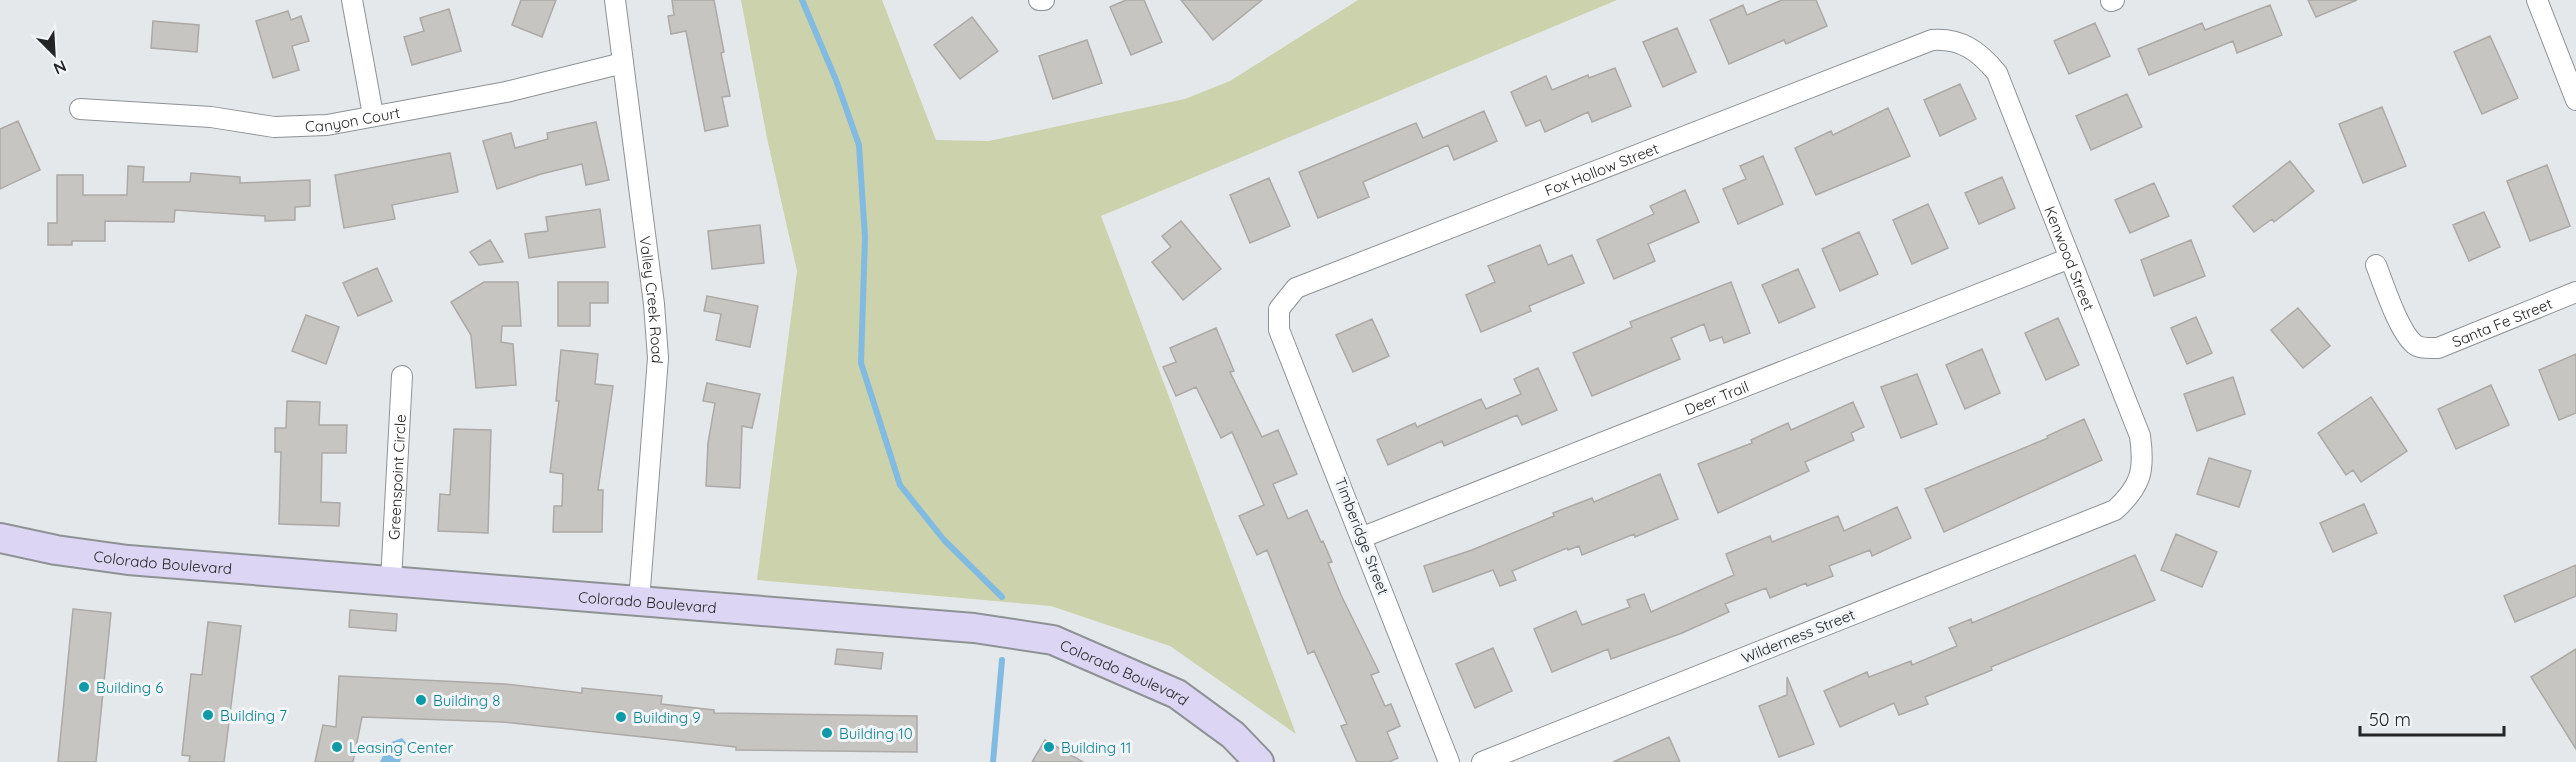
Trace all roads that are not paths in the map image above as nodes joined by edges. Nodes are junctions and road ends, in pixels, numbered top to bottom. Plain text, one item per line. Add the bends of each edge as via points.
1 (352, 0) edge
2 (615, 0) edge
3 (1039, 0) edge
4 (1044, 0) edge
5 (2537, 0) edge
6 (1932, 40) joint
7 (623, 63) junction
8 (2576, 100) edge
9 (80, 109) dead end
10 (373, 115) junction
11 (2070, 258) junction
12 (2376, 265) dead end
13 (2576, 292) edge
14 (1279, 309) joint
15 (402, 376) dead end
16 (2115, 510) joint
17 (1363, 537) junction
18 (0, 538) edge
19 (391, 581) junction
20 (639, 601) junction
21 (1259, 762) edge
22 (1449, 762) edge
23 (1482, 762) edge

1 - 10 street
2 - 7 street, Valley Creek Road
3 - 4 street
5 - 8 street
6 - 11 street, Kenwood Street via 1949,39 1966,45 1997,74
6 - 14 street, Fox Hollow Street via 1296,288
7 - 10 street, Canyon Court via 506,93
7 - 20 street, Valley Creek Road via 658,358
9 - 10 street, Canyon Court via 211,117 274,127 327,125
11 - 16 street, Kenwood Street via 2140,436 2142,473 2129,497
11 - 17 street, Deer Trail
12 - 13 street, Santa Fe Street via 2404,329 2415,344 2424,348 2438,348
14 - 17 street, Timberidge Street via 1280,330
15 - 19 street, Greenspoint Circle
16 - 23 street, Wilderness Street
17 - 22 street, Timberidge Street
18 - 19 main road, Colorado Boulevard via 128,560
19 - 20 main road, Colorado Boulevard
20 - 21 main road, Colorado Boulevard via 974,628 1053,640 1177,694 1233,735

